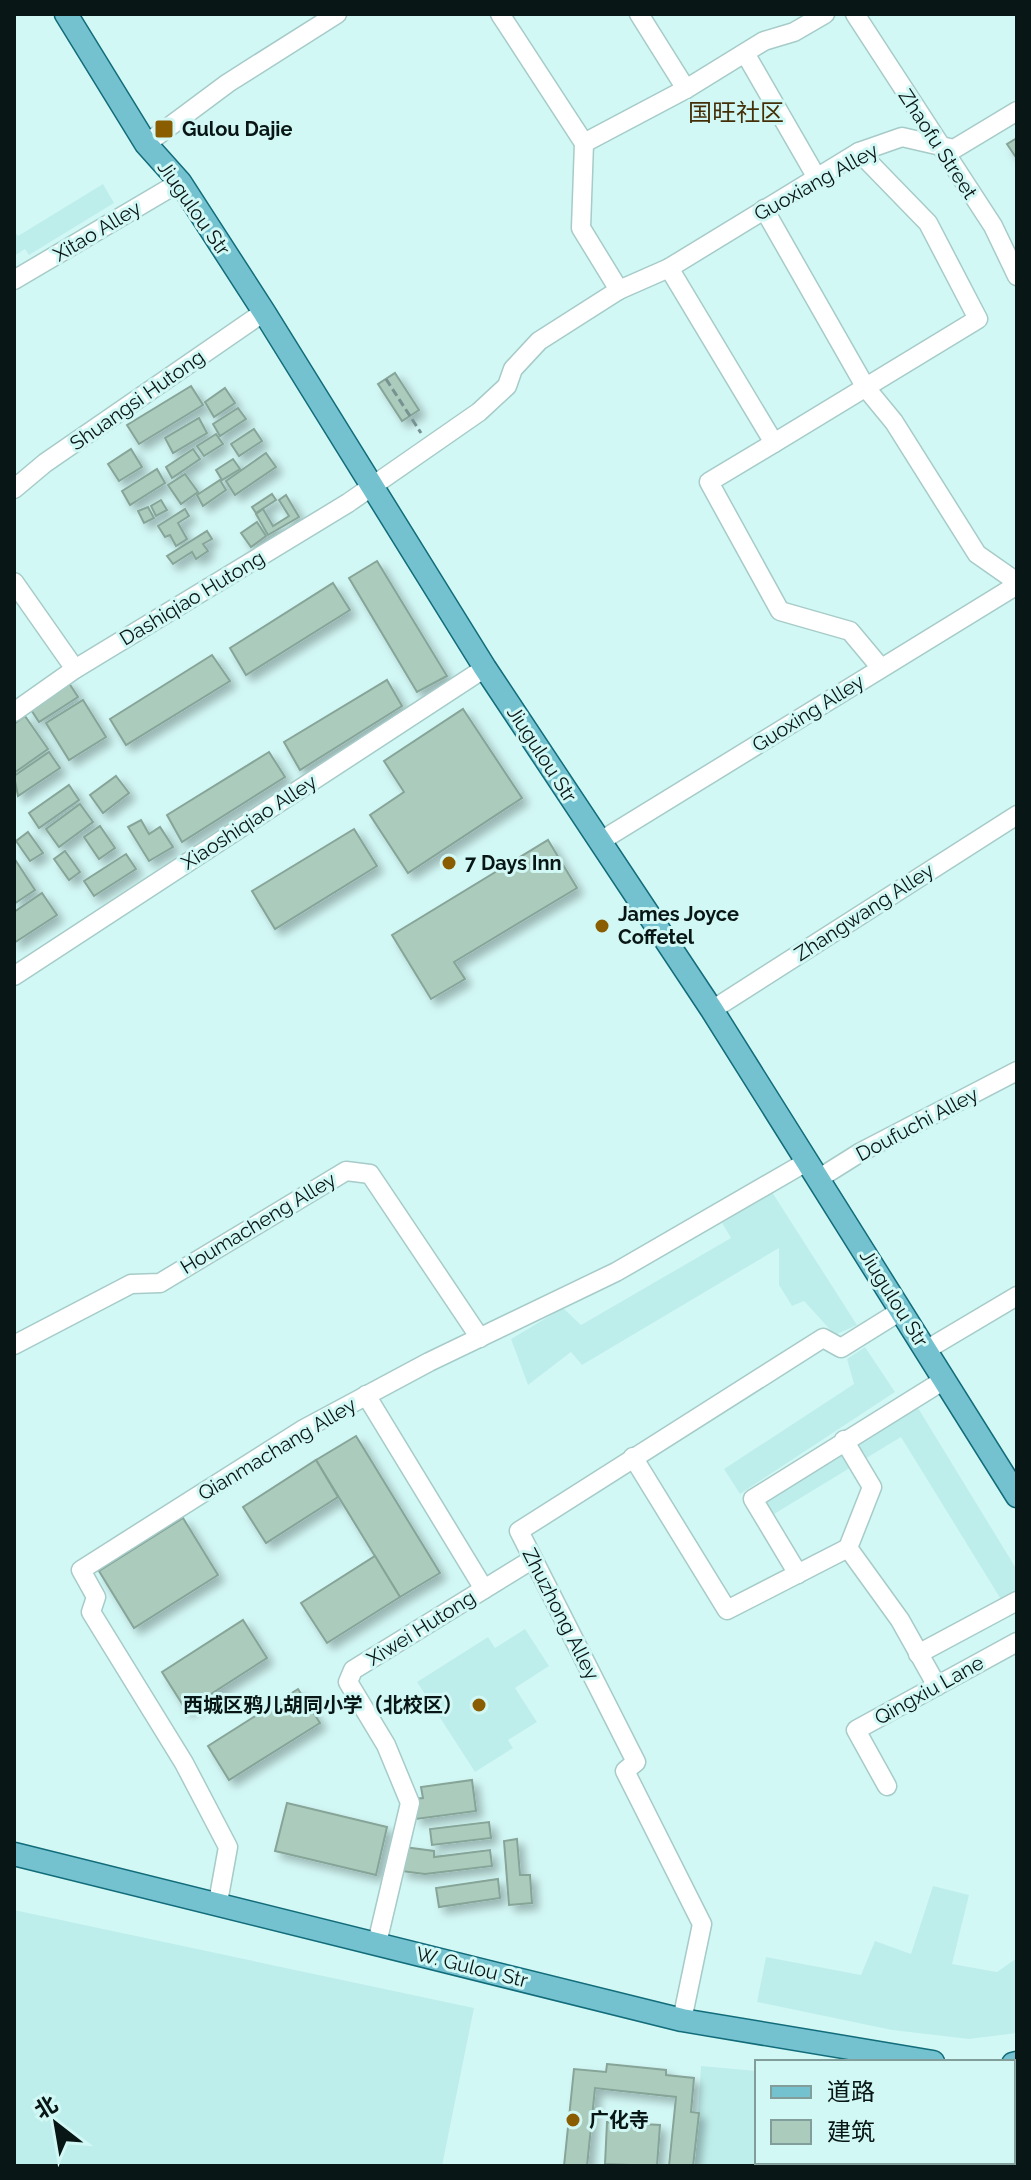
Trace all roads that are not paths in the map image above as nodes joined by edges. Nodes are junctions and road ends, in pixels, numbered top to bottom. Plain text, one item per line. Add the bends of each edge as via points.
1 (66, 14) edge
2 (337, 14) edge
3 (500, 14) edge
4 (639, 14) edge
5 (825, 14) edge
6 (855, 14) edge
7 (745, 53) junction
8 (686, 89) junction
9 (1017, 111) edge
10 (584, 143) junction
11 (146, 144) junction
12 (937, 145) junction
13 (859, 152) junction
14 (817, 178) junction
15 (180, 182) junction
16 (764, 209) junction
17 (669, 268) junction
18 (1017, 276) edge
19 (14, 280) edge
20 (619, 290) junction
21 (264, 312) junction
22 (866, 388) junction
23 (774, 443) junction
24 (371, 486) junction
25 (14, 489) edge
26 (14, 582) edge
27 (1017, 583) edge
28 (485, 668) junction
29 (881, 668) junction
30 (75, 669) junction
31 (14, 712) edge
32 (1017, 815) edge
33 (599, 842) junction
34 (14, 976) edge
35 (712, 1010) junction
36 (1017, 1071) edge
37 (813, 1170) junction
38 (1017, 1296) edge
39 (902, 1310) junction
40 (480, 1338) junction
41 (14, 1345) edge
42 (926, 1350) junction
43 (944, 1380) junction
44 (366, 1395) junction
45 (844, 1440) junction
46 (633, 1457) junction
47 (1017, 1496) edge
48 (848, 1548) junction
49 (533, 1559) junction
50 (798, 1574) junction
51 (484, 1589) junction
52 (1017, 1601) edge
53 (1017, 1642) edge
54 (918, 1654) junction
55 (937, 1686) junction
56 (887, 1786) dead end
57 (14, 1854) edge
58 (218, 1902) junction
59 (377, 1943) junction
60 (682, 2020) junction
61 (921, 2060) edge

1 - 11 main road, Jiugulou Str
2 - 11 street via 228,83
3 - 10 street
4 - 8 street
5 - 7 street
6 - 12 street, Zhaofu Street
7 - 8 street
7 - 14 street
8 - 10 street
9 - 12 street, Guoxiang Alley via 954,149
10 - 20 street via 581,228
11 - 15 main road, Jiugulou Str
12 - 13 street, Guoxiang Alley via 902,137
12 - 18 street, Zhaofu Street via 993,226
13 - 14 street, Guoxiang Alley
13 - 22 street via 928,223 978,319
14 - 16 street, Guoxiang Alley
15 - 19 street, Xitao Alley
15 - 21 main road, Jiugulou Str
16 - 17 street, Guoxiang Alley
16 - 22 street
17 - 20 street, Guoxiang Alley
17 - 23 street
20 - 24 street, Dashiqiao Hutong via 539,341 513,369 496,399
21 - 24 main road, Jiugulou Str
21 - 25 street, Shuangsi Hutong
22 - 23 street
22 - 27 street via 894,422 977,554
23 - 29 street via 709,482 780,611 850,631
24 - 28 main road, Jiugulou Str
24 - 30 street, Dashiqiao Hutong
26 - 30 street
27 - 29 street, Guoxing Alley
28 - 33 main road, Jiugulou Str
28 - 34 street, Xiaoshiqiao Alley
29 - 33 street, Guoxing Alley
30 - 31 street, Dashiqiao Hutong
32 - 35 street, Zhangwang Alley
33 - 35 main road, Jiugulou Str
35 - 37 main road, Jiugulou Str
36 - 37 street, Doufuchi Alley via 861,1152
37 - 39 main road, Jiugulou Str
37 - 40 street, Qianmachang Alley
38 - 42 street
39 - 42 main road, Jiugulou Str
39 - 46 street, Zhuzhong Alley via 841,1348 823,1338
40 - 41 street, Houmacheng Alley via 370,1174 346,1171 160,1283 131,1284
40 - 44 street, Qianmachang Alley
42 - 43 main road, Jiugulou Str
43 - 45 street
43 - 47 main road, Jiugulou Str
44 - 51 street
44 - 58 street, Qianmachang Alley via 81,1570 96,1597 91,1612 184,1763 228,1847
45 - 48 street via 872,1487
45 - 50 street via 753,1499
46 - 49 street, Zhuzhong Alley via 519,1531
46 - 50 street via 727,1610
48 - 50 street
48 - 54 street
49 - 51 street, Xiwei Hutong
49 - 60 street, Zhuzhong Alley via 636,1762 625,1771 702,1924
51 - 59 street, Xiwei Hutong via 353,1670 348,1682 386,1745 410,1803
52 - 54 street
53 - 55 street, Qingxiu Lane
54 - 55 street
55 - 56 street, Qingxiu Lane via 856,1730
57 - 58 main road, W. Gulou Str
58 - 59 main road, W. Gulou Str
59 - 60 main road, W. Gulou Str
60 - 61 main road, W. Gulou Str

